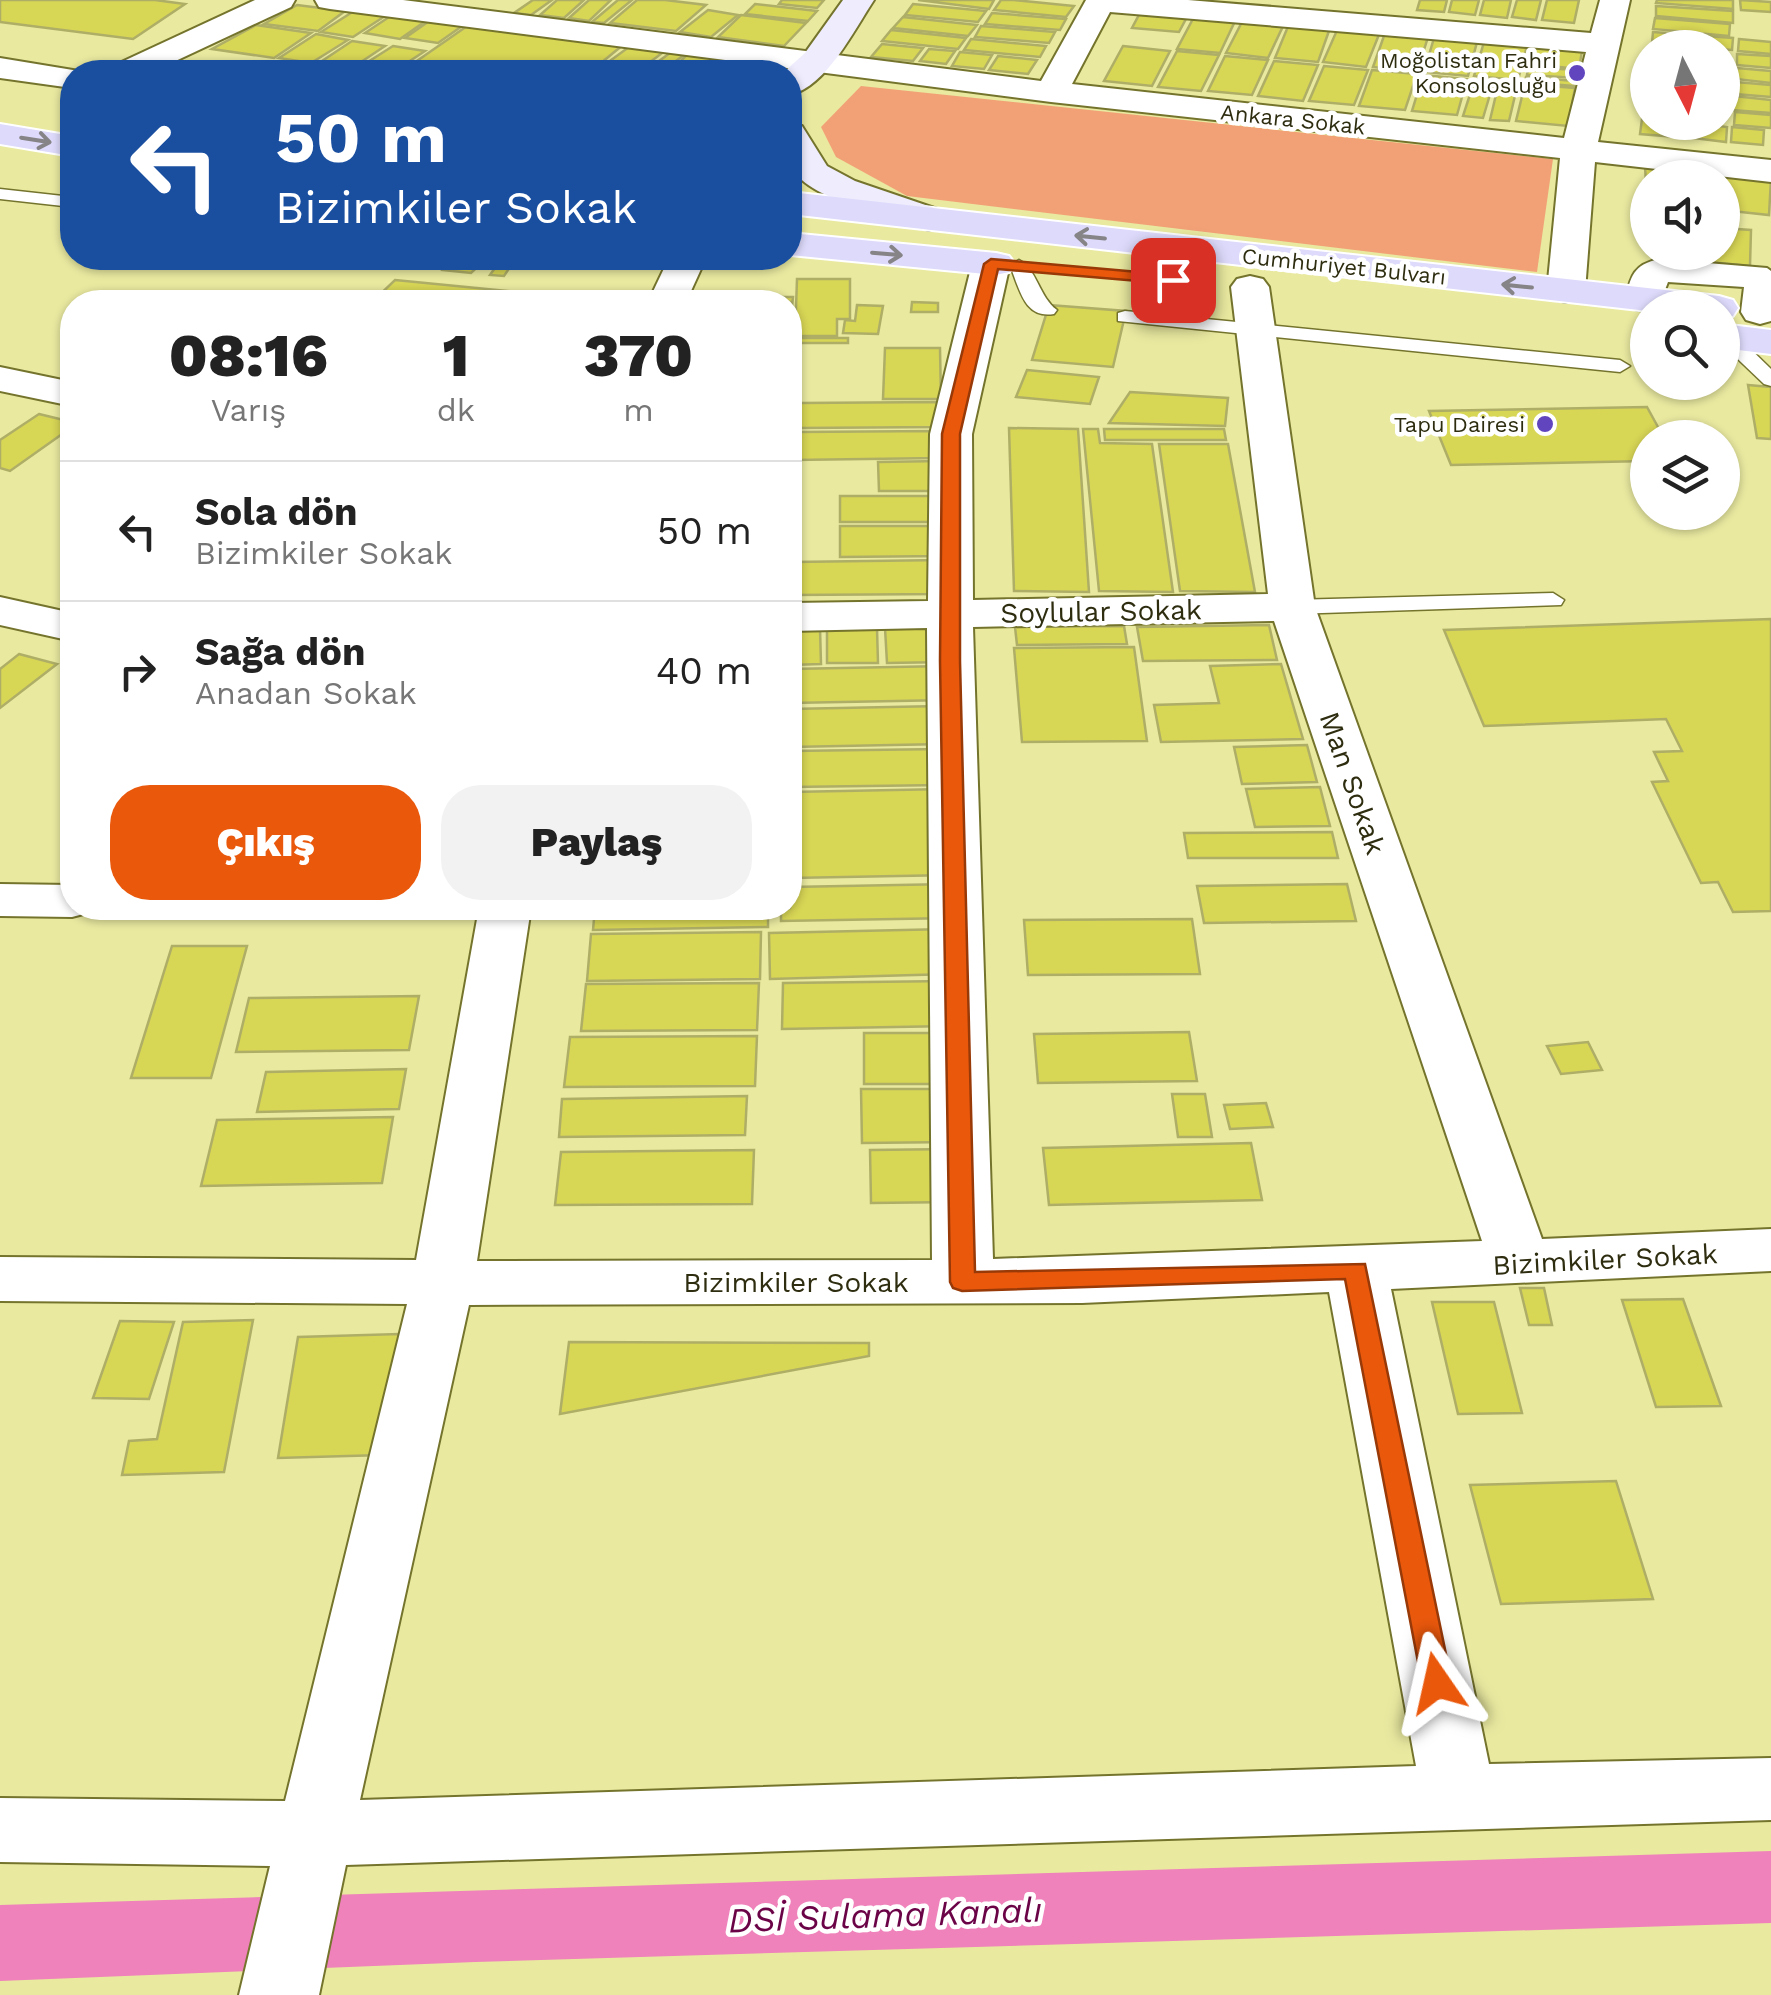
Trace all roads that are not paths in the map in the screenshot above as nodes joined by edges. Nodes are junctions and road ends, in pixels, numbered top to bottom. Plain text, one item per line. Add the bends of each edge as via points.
1 (280, 0) edge
2 (330, 0) edge
3 (859, 0) edge
4 (1616, 0) edge
5 (1101, 1) edge
6 (1604, 44) junction
7 (152, 60) edge
8 (713, 60) edge
9 (0, 68) edge
10 (802, 74) edge
11 (1051, 92) junction
12 (60, 95) edge
13 (60, 101) edge
14 (0, 105) edge
15 (0, 134) edge
16 (60, 144) edge
17 (1578, 152) junction
18 (802, 154) edge
19 (1771, 171) edge
20 (0, 194) edge
21 (60, 201) edge
22 (802, 204) edge
23 (930, 219) junction
24 (802, 245) edge
25 (1005, 265) junction
26 (1649, 290) edge
27 (1566, 292) junction
28 (1252, 308) junction
29 (1047, 310) dead end
30 (1630, 310) edge
31 (1630, 314) edge
32 (1125, 317) dead end
33 (1742, 322) edge
34 (1620, 366) dead end
35 (0, 379) edge
36 (1771, 380) edge
37 (60, 392) edge
38 (1553, 600) dead end
39 (1292, 607) junction
40 (0, 611) edge
41 (950, 614) junction
42 (802, 617) edge
43 (60, 624) edge
44 (60, 895) edge
45 (0, 900) edge
46 (503, 920) edge
47 (1771, 1250) edge
48 (1520, 1263) junction
49 (1356, 1270) junction
50 (0, 1279) edge
51 (443, 1282) junction
52 (962, 1282) junction
53 (1771, 1790) edge
54 (1459, 1796) junction
55 (0, 1830) edge
56 (308, 1865) junction
57 (279, 1995) edge

1 - 7 street
2 - 8 street, Ankara Sokak
3 - 10 main road
4 - 6 street
5 - 6 street
5 - 11 street
6 - 17 street
9 - 12 street
10 - 11 street, Ankara Sokak
11 - 17 street, Ankara Sokak
13 - 14 main road
15 -> 16 main road
17 - 19 street, Ankara Sokak
17 - 27 street
18 - 23 main road via 813,173 842,190
20 - 21 lane
22 - 23 main road, Cumhuriyet Bulvarı
27 -> 23 main road, Cumhuriyet Bulvarı
24 -> 25 main road, Cumhuriyet Bulvarı
25 - 28 main road, Cumhuriyet Bulvarı via 1067,270
25 - 29 lane via 1038,309
25 - 41 street via 951,434
26 - 33 street via 1651,273 1659,270 1754,276 1765,286
27 - 30 main road, Cumhuriyet Bulvarı
28 - 31 main road, Cumhuriyet Bulvarı
28 - 32 lane
28 - 34 lane
28 - 39 street, Man Sokak
33 - 36 lane
35 - 37 street
38 - 39 lane
39 - 41 street, Soylular Sokak
39 - 48 street, Man Sokak
40 - 43 street
41 - 42 street, Soylular Sokak
41 - 52 street
44 - 45 street
46 - 51 street
47 - 48 street, Bizimkiler Sokak
48 - 49 street, Bizimkiler Sokak
49 - 52 street, Bizimkiler Sokak
49 - 54 street
50 - 51 street, Bizimkiler Sokak
51 - 52 street, Bizimkiler Sokak
51 - 56 street
53 - 54 street
54 - 56 street
55 - 56 street
56 - 57 street

